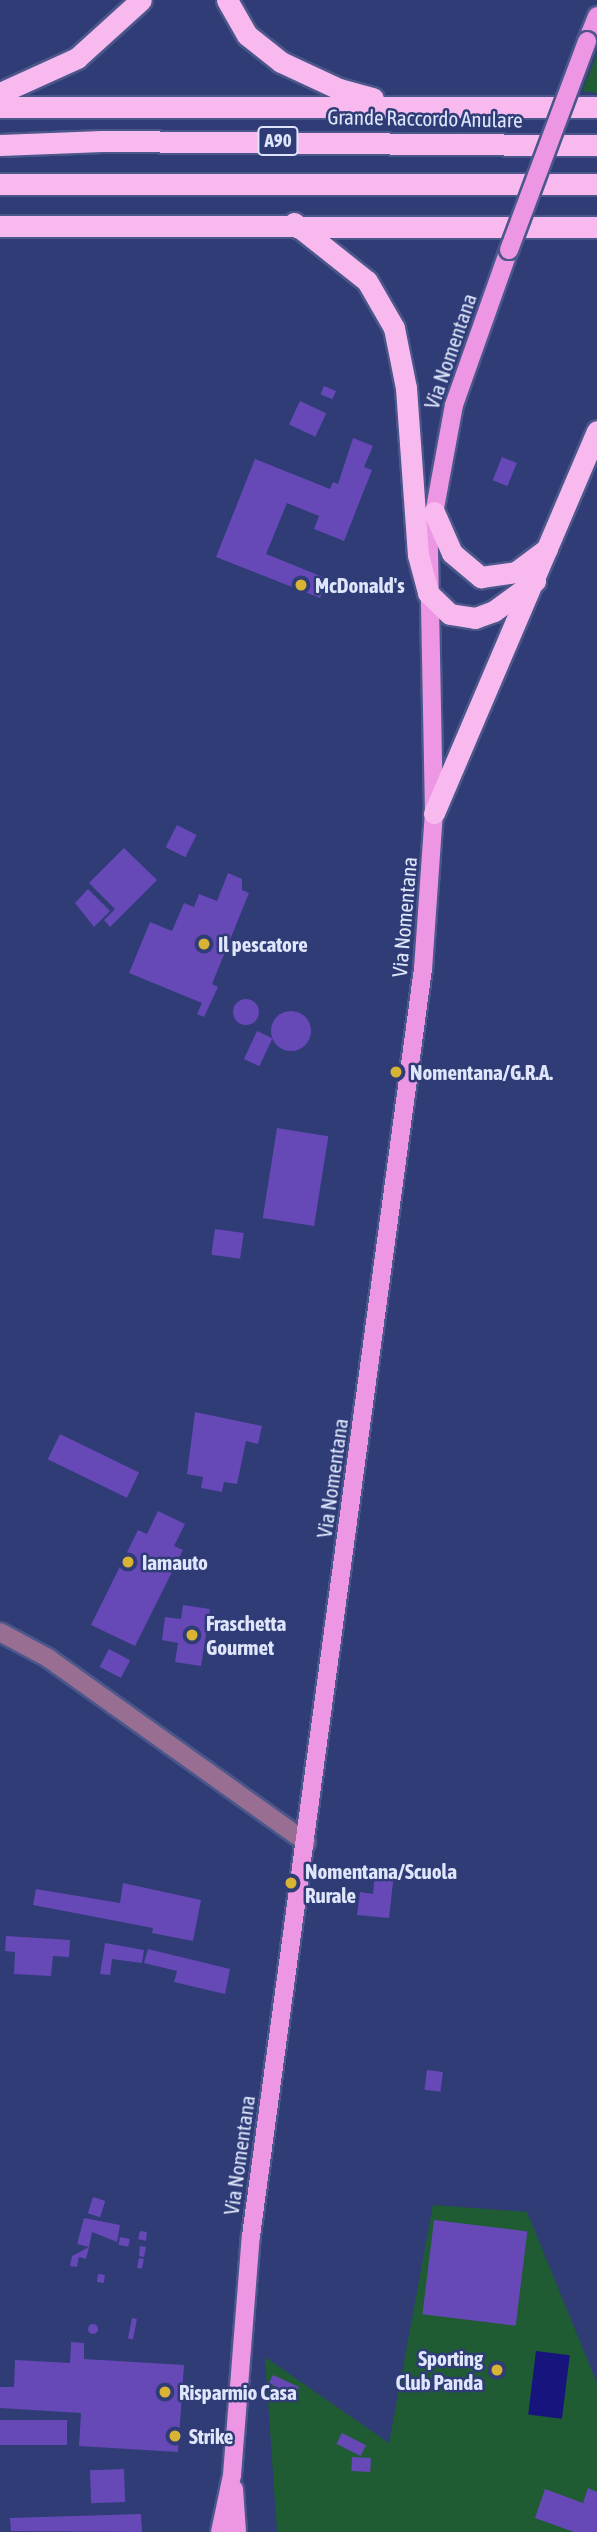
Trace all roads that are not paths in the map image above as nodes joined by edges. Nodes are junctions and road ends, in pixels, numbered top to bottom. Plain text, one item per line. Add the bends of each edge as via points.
1 (141, 0) edge
2 (227, 0) edge
3 (597, 16) edge
4 (0, 93) edge
5 (402, 106) junction
6 (0, 107) edge
7 (597, 107) edge
8 (0, 145) edge
9 (597, 145) edge
10 (0, 184) edge
11 (597, 184) edge
12 (294, 223) junction
13 (0, 226) edge
14 (594, 228) edge
15 (597, 431) edge
16 (434, 512) junction
17 (550, 544) junction
18 (535, 582) junction
19 (428, 593) junction
20 (435, 813) junction
21 (0, 1632) edge
22 (306, 1842) junction
23 (232, 2475) junction
24 (220, 2532) edge
25 (237, 2532) edge

1 - 4 highway via 77,58
2 - 5 highway via 247,35 281,62 339,89
3 - 16 main road, Via Nomentana, bridge via 454,405
5 - 6 highway
5 - 7 highway
8 - 9 highway, Grande Raccordo Anulare / A90 via 102,141
10 - 11 highway, A90
12 - 13 highway
12 - 14 highway
12 - 19 highway via 367,281 394,328 407,388 418,555
15 - 17 highway
16 - 17 highway via 452,553 481,577 516,572
16 - 19 main road, Via Nomentana
17 - 18 highway
18 - 19 highway via 495,611 475,618 450,614
18 - 20 highway
19 - 20 main road, Via Nomentana
20 - 22 main road, Via Nomentana via 420,1000
21 - 22 street via 48,1658
22 - 23 main road, Via Nomentana via 250,2248
23 - 24 main road, Via Nomentana
23 - 25 main road, Via Nomentana

